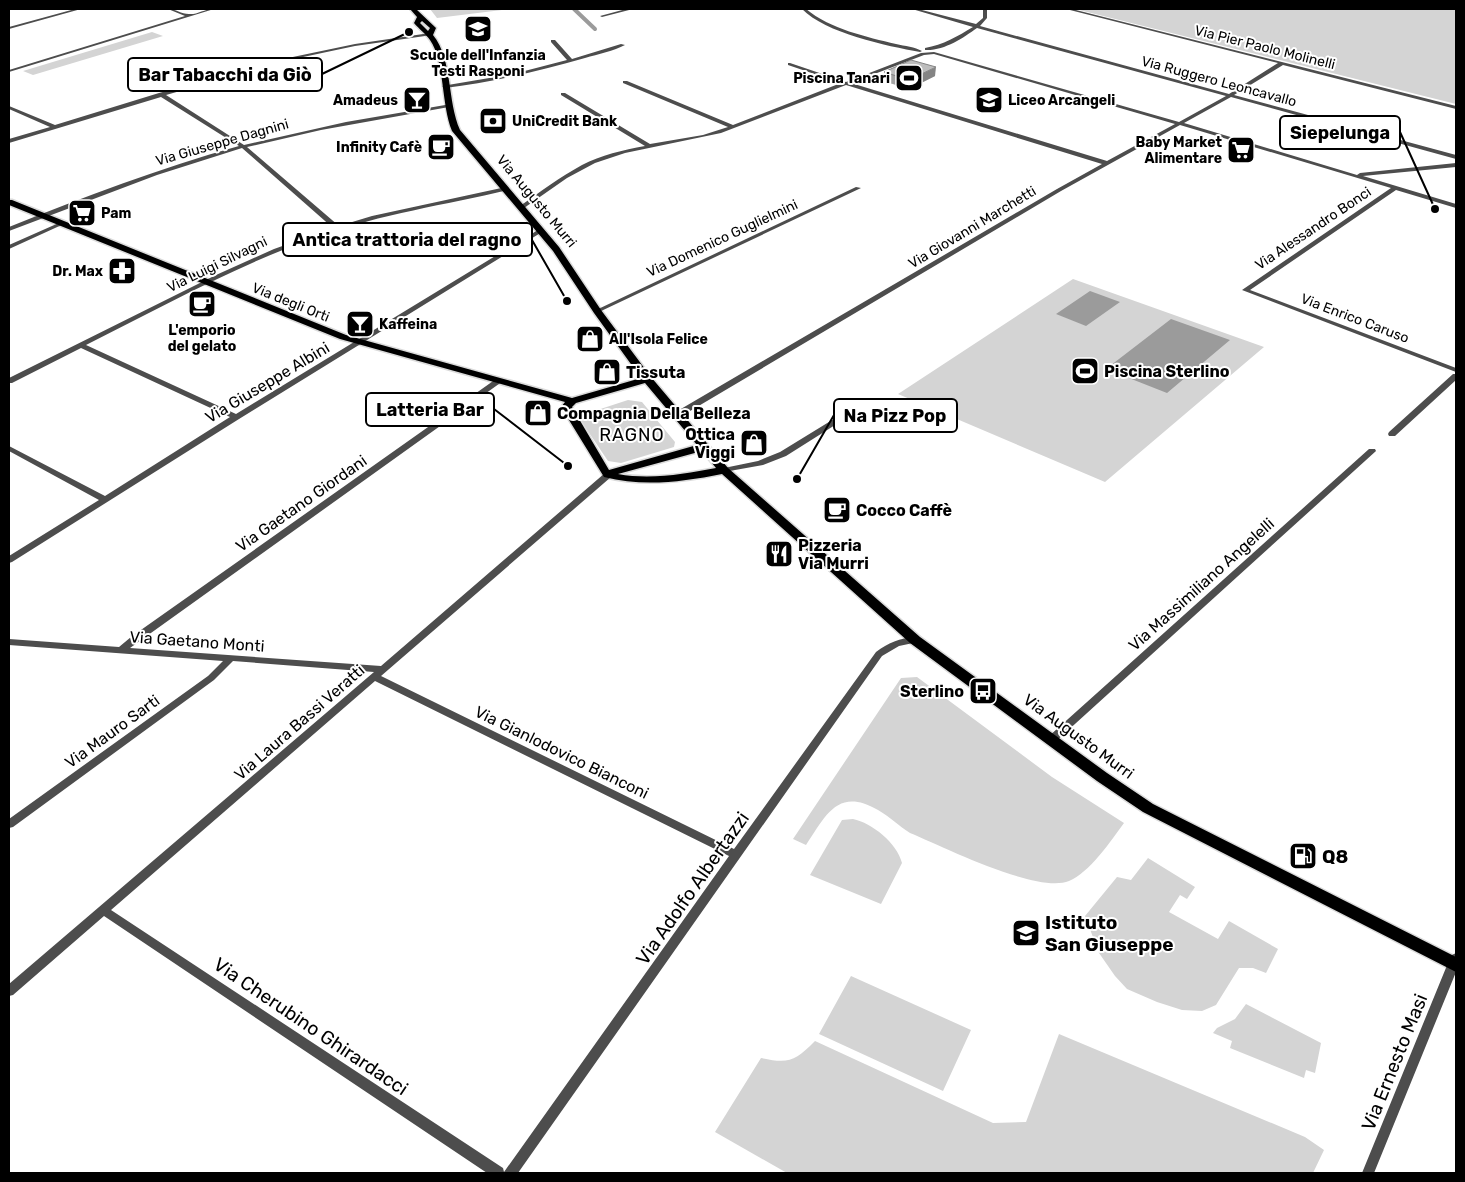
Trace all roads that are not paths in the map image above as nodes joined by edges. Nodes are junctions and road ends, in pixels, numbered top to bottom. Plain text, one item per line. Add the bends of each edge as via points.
1 (79, 9) edge
2 (170, 9) edge
3 (212, 9) edge
4 (413, 9) edge
5 (632, 9) edge
6 (804, 9) edge
7 (914, 9) edge
8 (985, 9) edge
9 (1068, 9) edge
10 (190, 16) junction
11 (602, 16) dead end
12 (976, 27) junction
13 (9, 28) edge
14 (430, 34) junction
15 (553, 41) dead end
16 (624, 45) dead end
17 (921, 52) junction
18 (933, 52) junction
19 (571, 61) junction
20 (790, 64) dead end
21 (1282, 64) junction
22 (9, 71) edge
23 (625, 82) dead end
24 (845, 83) junction
25 (445, 86) junction
26 (161, 94) junction
27 (562, 94) dead end
28 (1229, 96) junction
29 (449, 106) junction
30 (9, 107) edge
31 (1456, 107) edge
32 (1178, 123) junction
33 (53, 126) junction
34 (733, 127) junction
35 (9, 141) edge
36 (243, 146) junction
37 (648, 146) junction
38 (1456, 157) edge
39 (1106, 163) junction
40 (1456, 165) edge
41 (1355, 176) junction
42 (858, 188) dead end
43 (1395, 188) junction
44 (506, 189) junction
45 (9, 202) edge
46 (1456, 206) edge
47 (522, 207) junction
48 (43, 215) junction
49 (63, 224) junction
50 (337, 228) junction
51 (9, 229) edge
52 (540, 231) junction
53 (9, 247) edge
54 (205, 283) junction
55 (1245, 290) joint
56 (597, 311) junction
57 (359, 342) junction
58 (81, 345) junction
59 (1456, 370) edge
60 (1456, 376) edge
61 (647, 379) junction
62 (9, 381) edge
63 (499, 381) junction
64 (572, 401) junction
65 (858, 408) dead end
66 (677, 415) junction
67 (236, 417) junction
68 (1392, 434) dead end
69 (703, 447) junction
70 (9, 448) edge
71 (1372, 451) dead end
72 (724, 470) junction
73 (608, 475) junction
74 (104, 499) junction
75 (9, 560) edge
76 (915, 640) junction
77 (9, 642) edge
78 (121, 650) junction
79 (231, 658) junction
80 (384, 669) junction
81 (374, 677) junction
82 (1051, 740) junction
83 (9, 824) edge
84 (737, 855) junction
85 (103, 910) junction
86 (1456, 963) edge
87 (11, 986) edge
88 (498, 1173) edge
89 (510, 1173) edge
90 (1368, 1173) edge

1 - 13 street
2 - 10 street
3 - 10 street
4 - 14 main road, Via Augusto Murri via 420,18 417,23
5 - 11 street
6 - 17 street via 810,16 828,24
7 - 12 street, Via Ruggero Leoncavallo
8 - 12 street via 985,18
9 - 21 street, Via Pier Paolo Molinelli
10 - 22 street
12 - 18 street
12 - 28 street, Via Ruggero Leoncavallo
14 - 25 main road, Via Augusto Murri via 439,54
14 - 26 street via 321,51
15 - 19 street
16 - 19 street
17 - 18 street
17 - 24 street
18 - 32 street
19 - 25 street via 511,76
20 - 24 street
21 - 28 street, Via Giovanni Marchetti
21 - 31 street, Via Pier Paolo Molinelli
23 - 34 street
24 - 34 street
24 - 39 street
25 - 29 main road, Via Augusto Murri
26 - 33 street
26 - 36 street
27 - 37 street
28 - 32 street, Via Giovanni Marchetti
28 - 38 street, Via Ruggero Leoncavallo
29 - 36 street, Via Giuseppe Dagnini via 330,126
29 - 44 main road, Via Augusto Murri via 456,131
30 - 33 street
32 - 39 street, Via Giovanni Marchetti
32 - 41 street
33 - 35 street
34 - 37 street via 702,137
36 - 48 street, Via Giuseppe Dagnini via 146,176
36 - 50 street
37 - 47 street via 592,163
39 - 66 street, Via Giovanni Marchetti
40 - 41 street
41 - 43 street
42 - 56 street, Via Domenico Guglielmini
43 - 46 street
43 - 55 street, Via Alessandro Bonci
44 - 47 main road, Via Augusto Murri
44 - 50 street, Via Luigi Silvagni
45 - 48 main road, Via degli Orti
47 - 52 main road, Via Augusto Murri
48 - 49 main road, Via degli Orti
48 - 51 street, Via Giuseppe Dagnini
49 - 53 street
49 - 54 main road, Via degli Orti
50 - 54 street, Via Luigi Silvagni via 276,250
52 - 56 main road, Via Augusto Murri
52 - 57 street, Via Giuseppe Albini
54 - 57 main road, Via degli Orti
54 - 58 street, Via Luigi Silvagni
55 - 59 street, Via Enrico Caruso
56 - 61 main road, Via Augusto Murri
57 - 63 main road, Via degli Orti
57 - 67 street, Via Giuseppe Albini
58 - 62 street, Via Luigi Silvagni
58 - 67 street
60 - 68 street
61 - 64 main road
61 - 66 main road, Via Augusto Murri
63 - 64 main road, Via degli Orti
63 - 78 street, Via Gaetano Giordani
64 - 73 main road via 566,410
65 - 72 street via 783,454 760,463
66 - 69 main road, Via Augusto Murri
67 - 74 street, Via Giuseppe Albini
69 - 72 main road, Via Augusto Murri
69 - 73 main road
70 - 74 street
71 - 82 street, Via Massimiliano Angelelli
72 - 73 main road via 678,479
72 - 76 main road, Via Augusto Murri
73 - 80 street, Via Laura Bassi Veratti
74 - 75 street, Via Giuseppe Albini
76 - 82 main road, Via Augusto Murri
76 - 84 street, Via Adolfo Albertazzi via 891,645 879,654
77 - 78 street, Via Gaetano Monti
78 - 79 street, Via Gaetano Monti
79 - 80 street, Via Gaetano Monti
79 - 83 street, Via Mauro Sarti via 211,678
80 - 81 street, Via Laura Bassi Veratti
81 - 84 street, Via Gianlodovico Bianconi
81 - 85 street, Via Laura Bassi Veratti
82 - 86 main road, Via Augusto Murri via 1148,808
84 - 89 street, Via Adolfo Albertazzi
85 - 87 street, Via Laura Bassi Veratti
85 - 88 street, Via Cherubino Ghirardacci
86 - 90 street, Via Ernesto Masi

